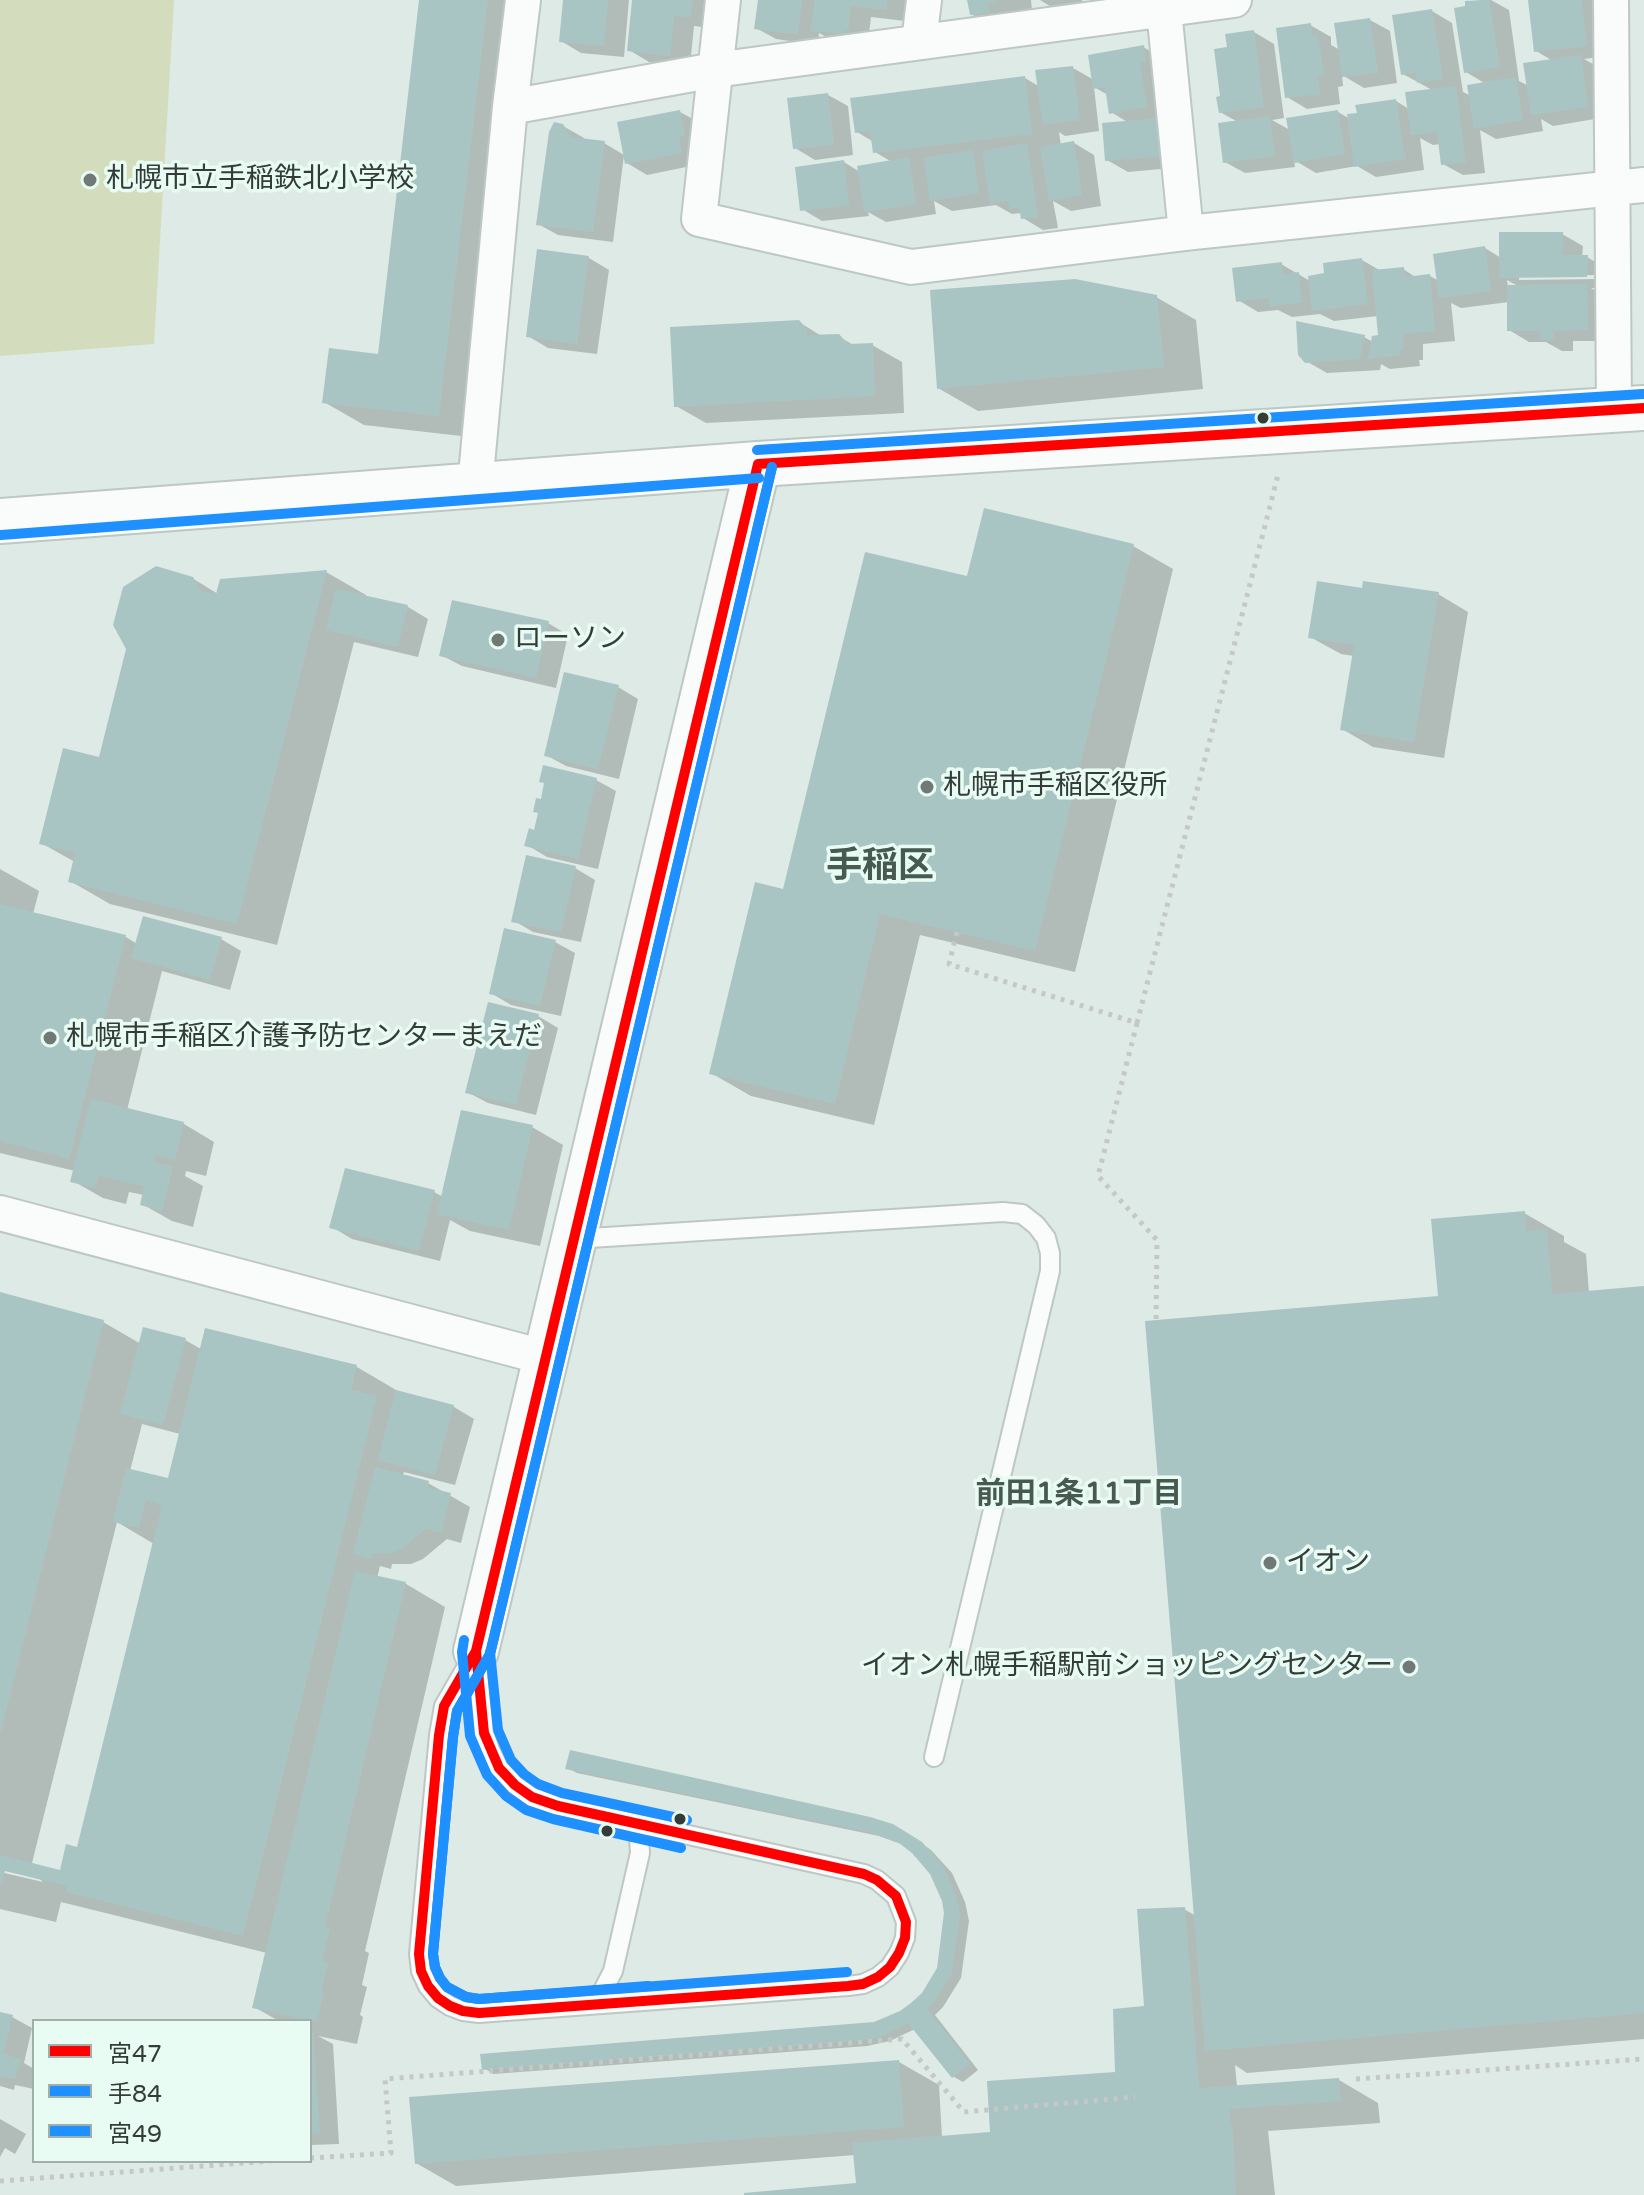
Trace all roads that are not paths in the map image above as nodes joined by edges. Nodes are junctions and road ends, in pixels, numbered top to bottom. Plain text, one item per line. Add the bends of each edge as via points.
1 (523, 0) edge
2 (723, 0) edge
3 (924, 0) edge
4 (1234, 0) edge
5 (1611, 0) edge
6 (1164, 10) junction
7 (919, 42) junction
8 (715, 70) junction
9 (510, 107) junction
10 (1628, 187) edge
11 (1186, 233) junction
12 (1629, 409) edge
13 (758, 464) junction
14 (475, 486) junction
15 (0, 521) edge
16 (0, 1213) edge
17 (574, 1239) junction
18 (547, 1358) junction
19 (476, 1651) junction
20 (934, 1757) dead end
21 (633, 1823) junction
22 (596, 2004) junction

1 - 9 street
2 - 8 street
3 - 7 street
4 - 6 street
5 - 10 street
6 - 7 street
6 - 11 street
7 - 8 street
8 - 9 street
8 - 11 street via 699,219 911,267
9 - 14 street
10 - 11 street
10 - 12 street
12 - 13 street
13 - 14 street
13 - 17 street
14 - 15 street
16 - 18 street
17 - 18 street
17 - 20 lane via 1003,1212 1022,1214 1046,1238 1050,1271
18 - 19 street
19 - 21 lane via 484,1733 499,1768 532,1797
19 - 22 lane via 444,1706 439,1735 421,1971 438,1998 463,2011
21 - 22 lane via 640,1853 613,1971
21 - 22 lane via 864,1874 896,1896 906,1922 905,1938 890,1967 863,1984

